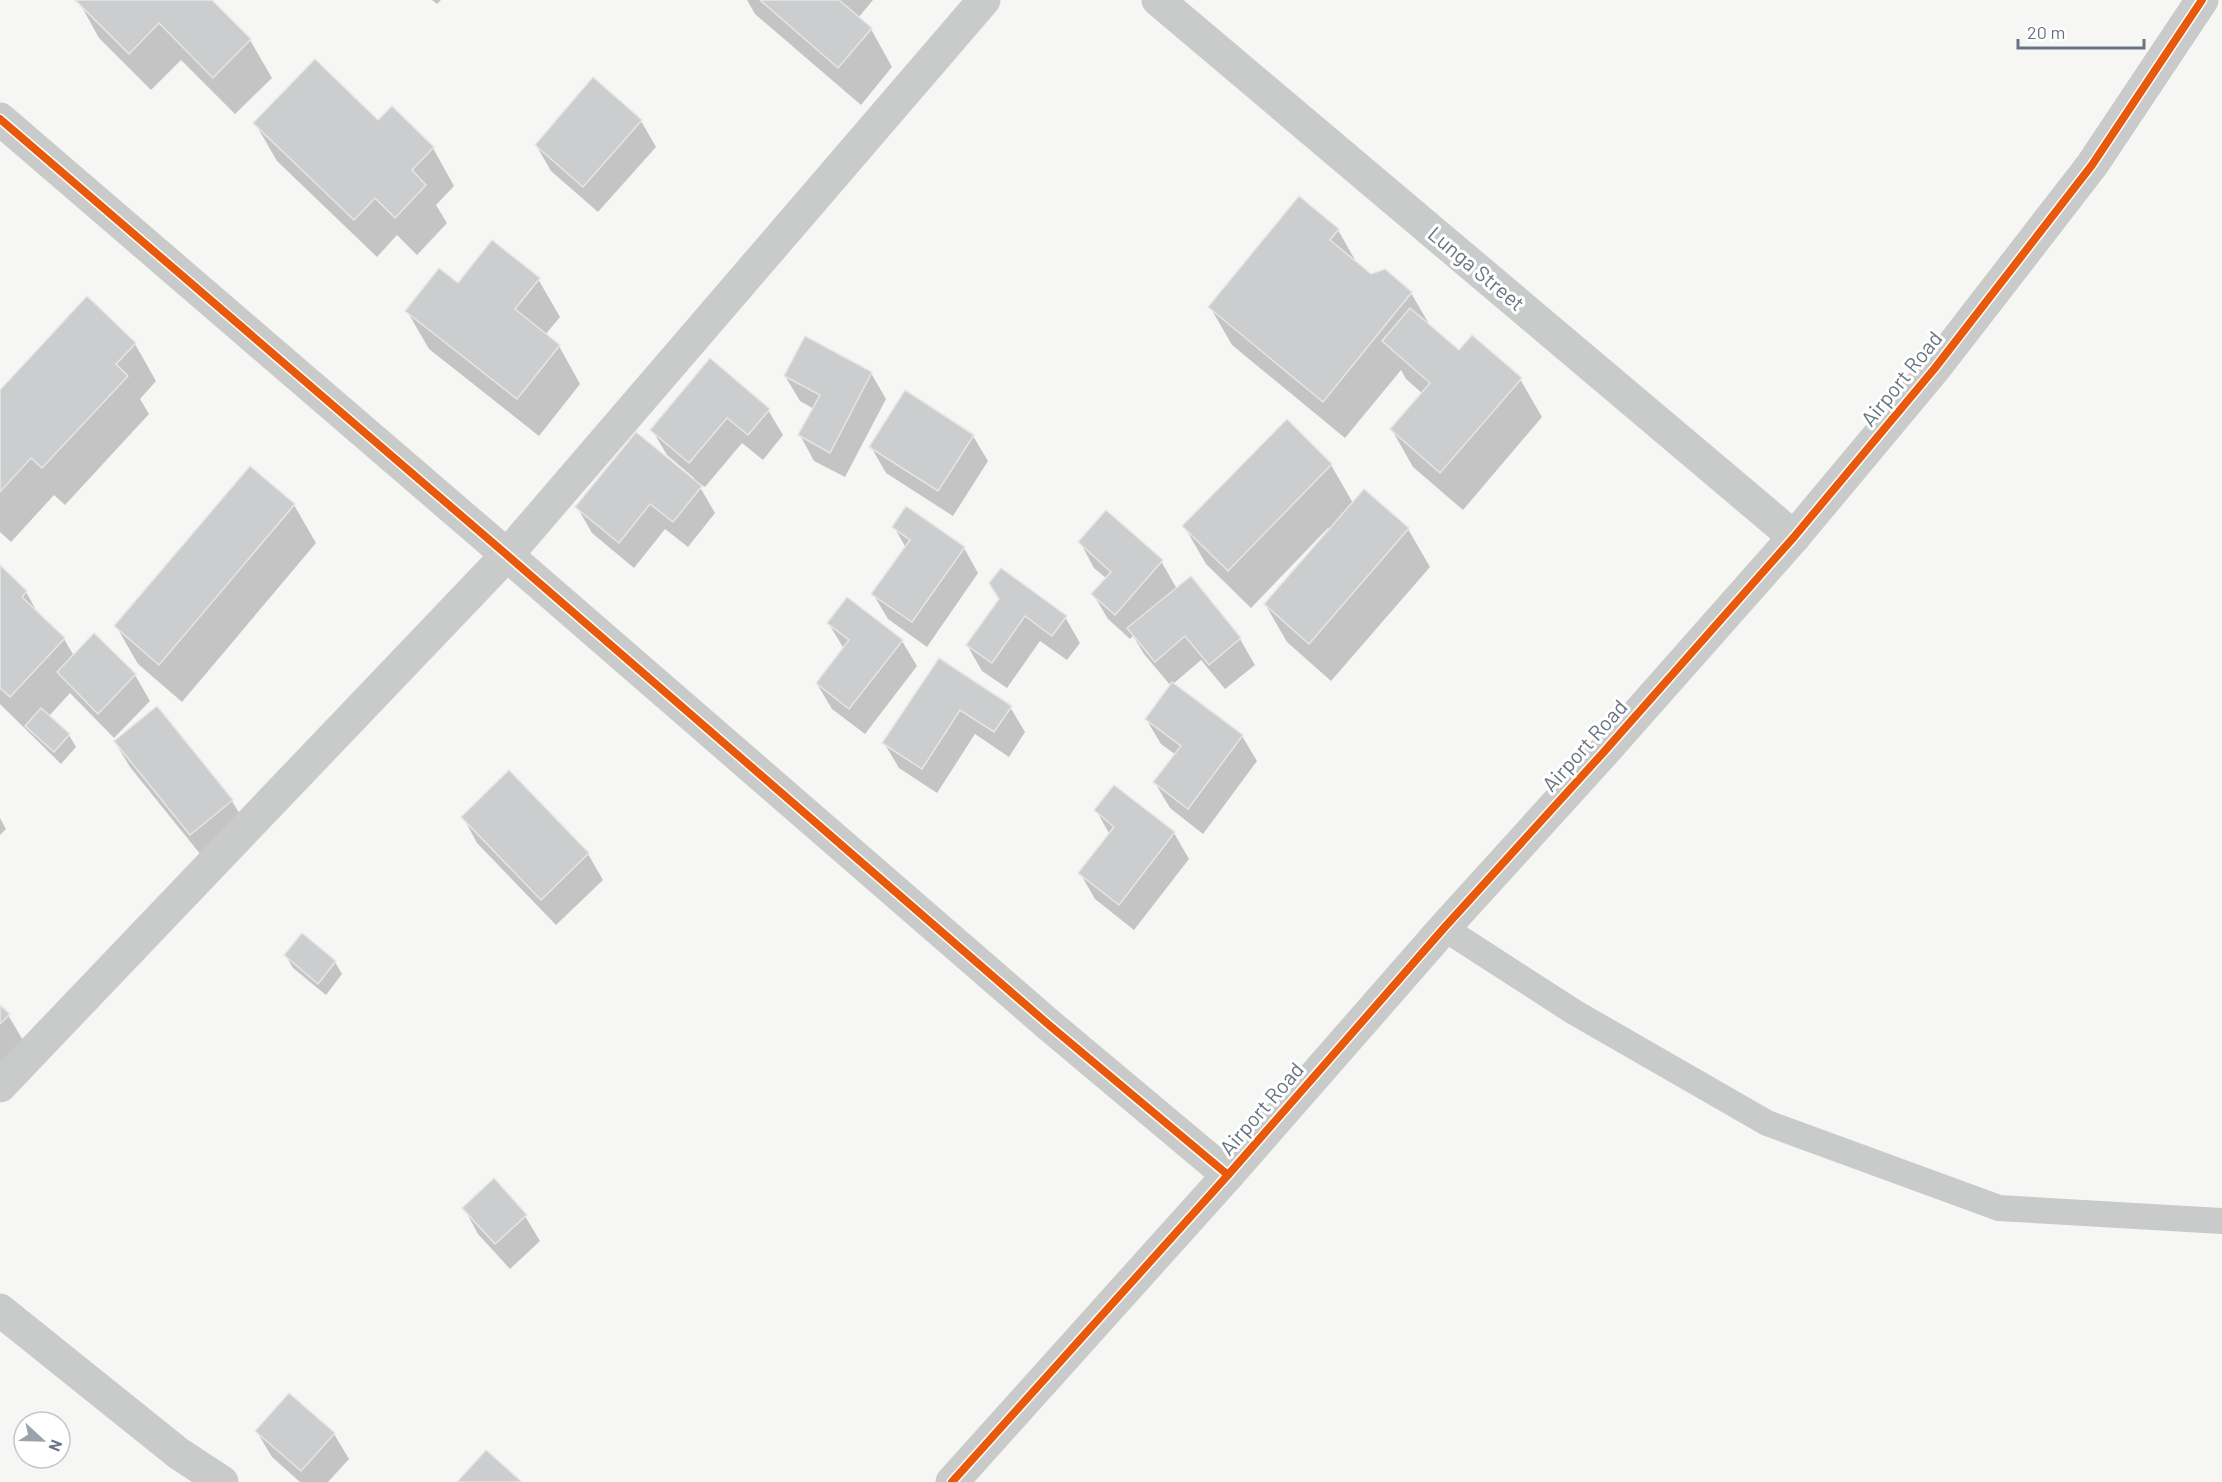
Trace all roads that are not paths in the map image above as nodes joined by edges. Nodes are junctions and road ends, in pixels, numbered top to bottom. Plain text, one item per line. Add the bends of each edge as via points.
1 (984, 0) edge
2 (1158, 0) edge
3 (2202, 0) edge
4 (0, 119) edge
5 (1794, 537) junction
6 (507, 555) junction
7 (1444, 928) junction
8 (0, 1086) edge
9 (1228, 1174) junction
10 (2222, 1221) edge
11 (0, 1310) edge
12 (222, 1482) edge
13 (952, 1482) edge

1 - 6 street
2 - 5 street, Lunga Street
3 - 5 street, Airport Road via 2092,165 1935,368
4 - 6 street
5 - 7 street, Airport Road
6 - 8 street
6 - 9 street via 1049,1025
7 - 9 street, Airport Road
7 - 10 lane via 1574,1012 1767,1123 1999,1208
9 - 13 street, Airport Road
11 - 12 street via 178,1453

